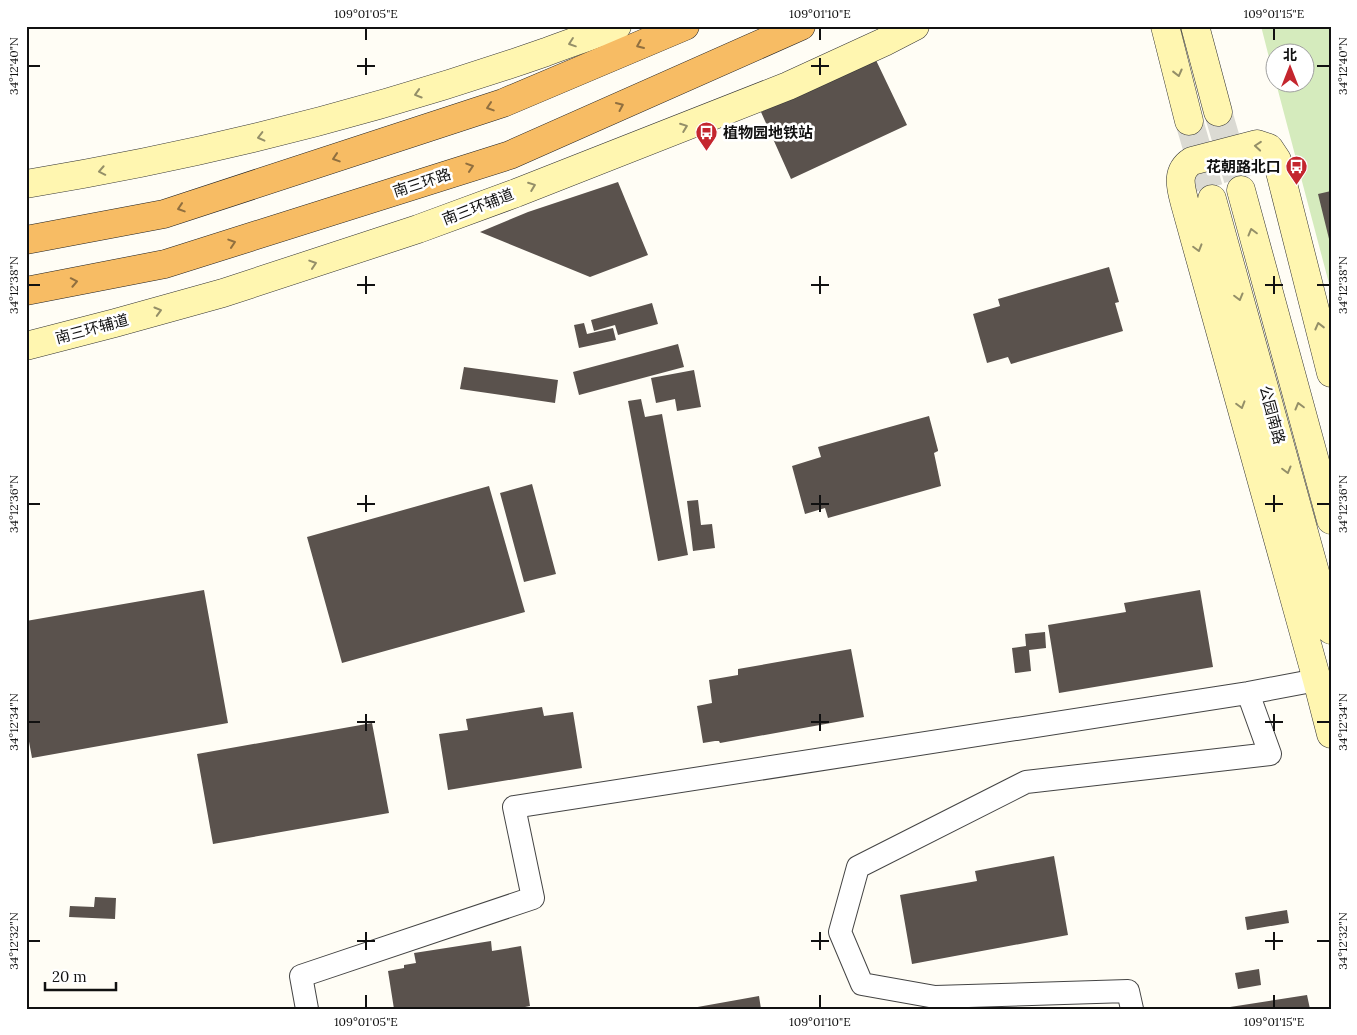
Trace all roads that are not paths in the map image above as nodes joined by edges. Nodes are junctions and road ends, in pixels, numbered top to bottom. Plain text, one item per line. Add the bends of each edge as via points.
1 (618, 26) edge
2 (685, 26) edge
3 (801, 26) edge
4 (915, 26) edge
5 (1165, 26) edge
6 (1195, 26) edge
7 (1218, 112) tunnel mouth
8 (1189, 121) tunnel mouth
9 (26, 184) edge
10 (1241, 190) tunnel mouth
11 (1212, 199) tunnel mouth
12 (26, 240) edge
13 (26, 292) edge
14 (26, 346) edge
15 (1331, 373) edge
16 (1331, 520) edge
17 (1331, 630) edge
18 (1318, 680) junction
19 (1248, 693) junction
20 (1331, 734) edge
21 (307, 1009) edge
22 (1132, 1009) edge

1 -> 9 main road via 482,74 351,113 159,160
2 -> 12 highway via 503,104 164,214
13 -> 3 highway, 南三环路 via 165,264 510,155
14 -> 4 main road, 南三环辅道 via 223,293 418,229 788,86
5 -> 8 main road
6 - 7 main road
16 -> 10 main road, 公园南路
11 -> 17 main road, 公园南路
15 -> 18 main road via 1274,153 1263,145 1252,145 1186,164 1180,178 1181,186
18 - 19 street
18 - 20 main road
19 - 21 street via 514,807 533,898 301,976
19 - 22 street via 1270,754 1026,782 858,867 840,932 862,984 935,996 1128,991

